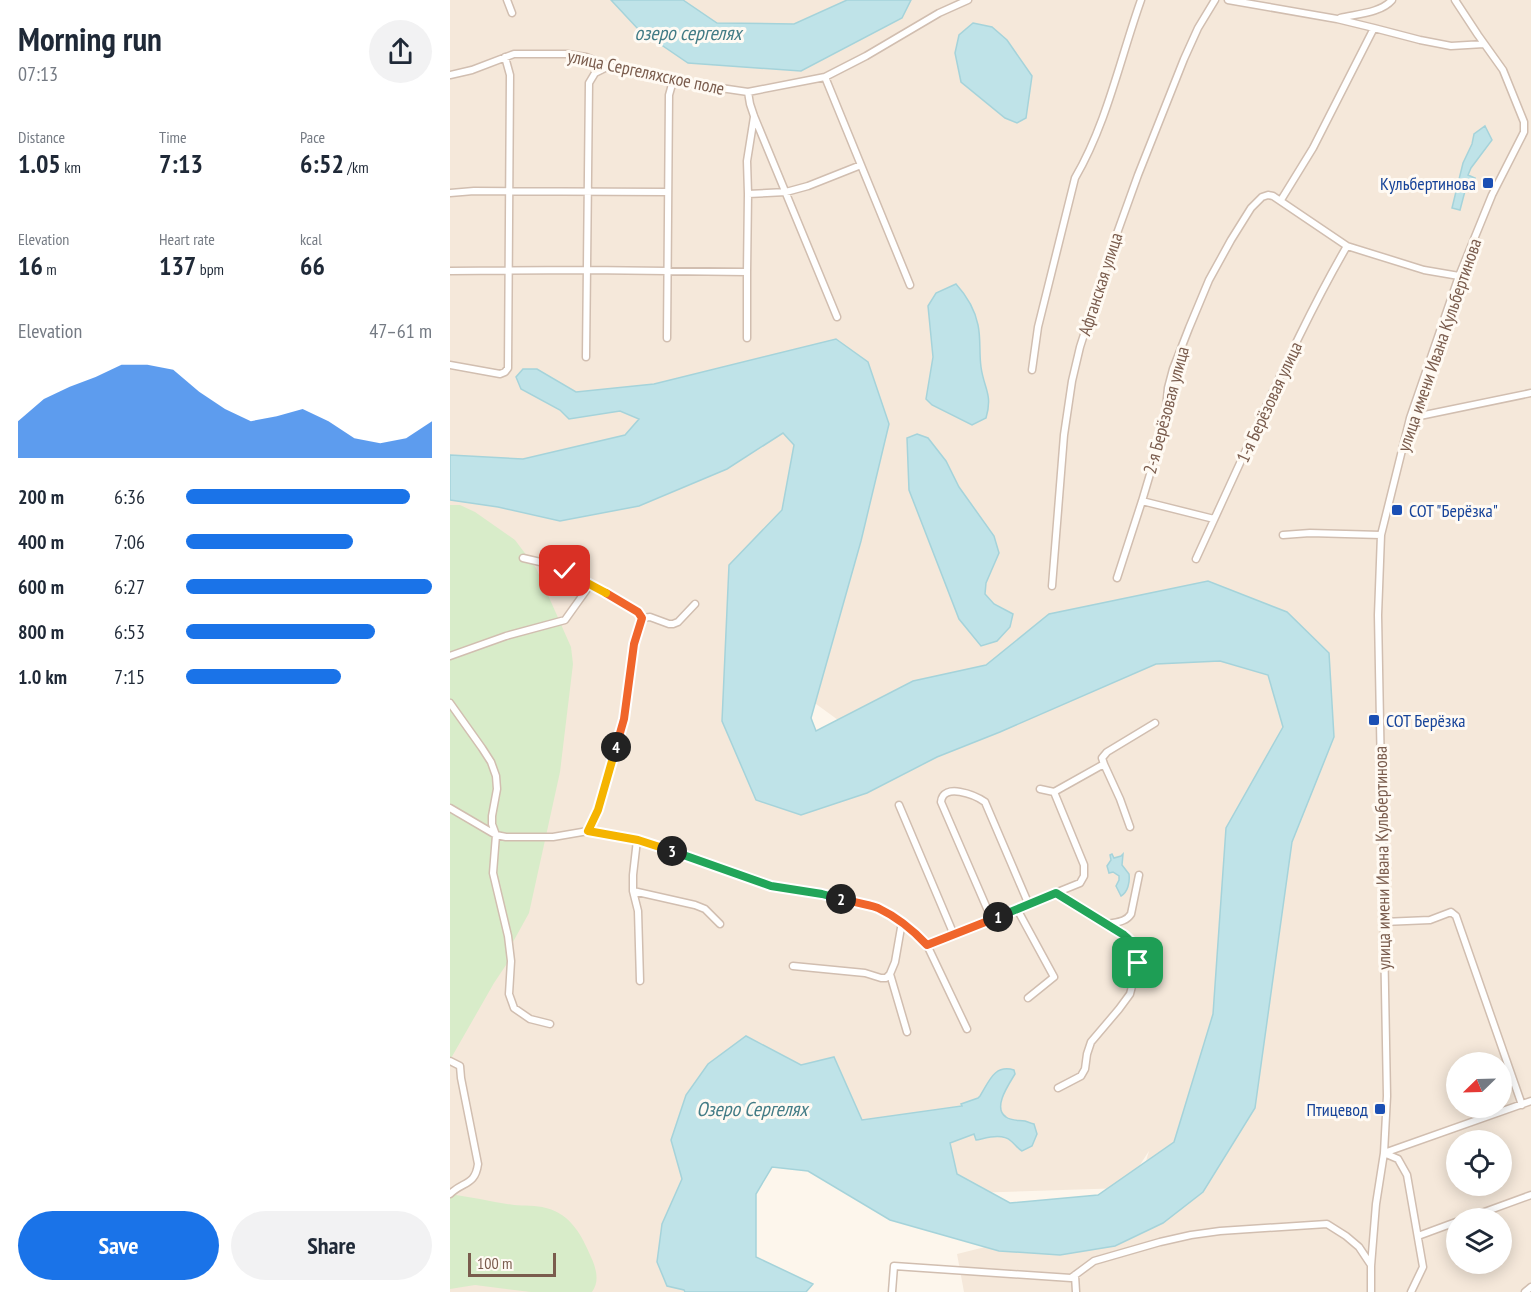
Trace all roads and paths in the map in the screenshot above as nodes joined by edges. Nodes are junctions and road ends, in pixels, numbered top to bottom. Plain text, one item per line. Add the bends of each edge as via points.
1 (507, 0) edge
2 (968, 0) edge
3 (1141, 0) edge
4 (1215, 0) edge
5 (1228, 0) edge
6 (1392, 0) edge
7 (1455, 0) edge
8 (512, 13) dead end
9 (1336, 19) junction
10 (1374, 27) junction
11 (1484, 44) junction
12 (506, 57) junction
13 (609, 66) junction
14 (450, 75) edge
15 (825, 77) junction
16 (673, 81) junction
17 (748, 92) junction
18 (754, 116) junction
19 (861, 165) junction
20 (509, 191) junction
21 (589, 192) junction
22 (667, 192) junction
23 (786, 192) junction
24 (450, 193) edge
25 (748, 194) junction
26 (1281, 200) junction
27 (1347, 246) junction
28 (587, 270) junction
29 (450, 271) edge
30 (667, 271) junction
31 (509, 272) junction
32 (747, 272) junction
33 (1459, 276) junction
34 (910, 285) dead end
35 (837, 317) dead end
36 (667, 338) dead end
37 (747, 338) dead end
38 (586, 357) dead end
39 (450, 365) edge
40 (1032, 370) dead end
41 (1531, 393) edge
42 (1410, 418) junction
43 (1142, 501) junction
44 (1214, 519) junction
45 (1283, 535) dead end
46 (1381, 535) junction
47 (523, 558) dead end
48 (1196, 560) dead end
49 (1117, 578) dead end
50 (590, 585) junction
51 (1052, 586) dead end
52 (694, 604) dead end
53 (642, 618) junction
54 (450, 656) edge
55 (450, 703) edge
56 (1155, 723) dead end
57 (1104, 764) junction
58 (1040, 789) dead end
59 (1054, 792) junction
60 (899, 805) dead end
61 (450, 808) edge
62 (1130, 826) dead end
63 (588, 831) junction
64 (496, 835) junction
65 (638, 840) junction
66 (1139, 875) dead end
67 (633, 891) junction
68 (1056, 893) junction
69 (1029, 904) junction
70 (1017, 909) junction
71 (992, 920) junction
72 (902, 922) junction
73 (1383, 922) junction
74 (720, 924) dead end
75 (1108, 924) junction
76 (954, 935) junction
77 (927, 945) junction
78 (793, 966) dead end
79 (890, 974) junction
80 (640, 981) dead end
81 (1028, 998) dead end
82 (550, 1023) dead end
83 (967, 1029) dead end
84 (907, 1032) dead end
85 (450, 1061) edge
86 (1058, 1088) dead end
87 (1531, 1101) edge
88 (1522, 1105) junction
89 (1384, 1153) junction
90 (451, 1190) edge
91 (1531, 1195) edge
92 (1495, 1208) edge
93 (1446, 1226) edge
94 (1418, 1236) junction
95 (1371, 1266) junction
96 (1075, 1275) junction
97 (1531, 1287) edge
98 (892, 1292) edge
99 (1076, 1292) edge
100 (1371, 1292) edge
101 (1412, 1292) edge
102 (1525, 1292) edge

1 - 8 street
2 - 15 street, улица Сергеляхское поле
3 - 40 street via 1099,129 1075,178 1038,327
4 - 51 street, Афганская улица via 1184,59 1138,175 1080,347 1064,435
5 - 9 street
6 - 9 street via 1379,9
7 - 11 street, улица имени Ивана Кульбертинова
9 - 10 street
10 - 11 street via 1451,46
10 - 26 street via 1313,148
11 - 33 street, улица имени Ивана Кульбертинова via 1503,70 1524,122 1524,132 1492,195
12 - 13 street, улица Сергеляхское поле via 567,54
12 - 14 street, улица Сергеляхское поле
12 - 20 street via 510,75
13 - 16 street, улица Сергеляхское поле
13 - 21 street via 595,73 589,83
15 - 17 street, улица Сергеляхское поле
15 - 19 street
16 - 17 street, улица Сергеляхское поле
16 - 22 street via 669,95
17 - 18 street
18 - 23 street
18 - 25 street via 747,161
19 - 23 street
19 - 34 street
20 - 21 street
20 - 24 street
20 - 31 street
21 - 22 street
21 - 28 street
22 - 30 street
23 - 25 street
23 - 35 street
25 - 32 street
26 - 27 street
26 - 43 street, 2-я Берёзовая улица via 1268,195 1251,208 1209,280 1173,369 1164,427
27 - 33 street via 1424,270
27 - 44 street, 1-я Берёзовая улица
28 - 30 street
28 - 31 street
28 - 38 street
29 - 31 street
30 - 32 street
30 - 36 street
31 - 39 street via 508,368 500,374
32 - 37 street
33 - 42 street, улица имени Ивана Кульбертинова
41 - 42 street
42 - 46 street, улица имени Ивана Кульбертинова
43 - 44 street
43 - 49 street, 2-я Берёзовая улица
44 - 48 street, 1-я Берёзовая улица
45 - 46 street
46 - 73 street, улица имени Ивана Кульбертинова via 1378,615
47 - 50 street via 549,564
50 - 53 street
50 - 54 street via 565,620
52 - 53 street via 673,624
53 - 63 street via 634,644 624,719 598,810
55 - 64 street via 496,776 492,824
56 - 57 street via 1107,752 1102,758
57 - 59 street
57 - 62 street
58 - 59 street
59 - 68 street via 1084,865 1080,883
60 - 76 street
61 - 64 street
63 - 64 street via 553,837
63 - 65 street
64 - 82 street via 493,873 508,936 509,994 514,1008 530,1019
65 - 67 street
65 - 72 street via 771,886 876,908
66 - 75 street via 1129,918
67 - 74 street via 695,905
67 - 80 street via 638,911
68 - 69 street
68 - 75 street
69 - 70 street
69 - 71 street via 985,802 961,792 942,795 940,802
70 - 71 street
70 - 81 street via 1054,977
71 - 76 street
72 - 77 street
72 - 79 street
73 - 88 street via 1430,920 1451,912 1456,916
73 - 89 street, улица имени Ивана Кульбертинова via 1387,1096
75 - 86 street via 1133,942 1137,951 1130,994 1091,1042 1081,1076
76 - 77 street
77 - 83 street
78 - 79 street via 881,978
79 - 84 street
85 - 90 street via 460,1066 478,1164 473,1179
87 - 88 street
88 - 89 street
89 - 94 street via 1398,1159 1407,1175
89 - 95 street, улица имени Ивана Кульбертинова
91 - 92 street
93 - 94 street
94 - 101 street via 1423,1268
95 - 96 street via 1359,1247 1327,1224 1170,1239 1094,1261
95 - 100 street, улица имени Ивана Кульбертинова
96 - 98 street via 1071,1278 894,1266
96 - 99 street
97 - 102 street

